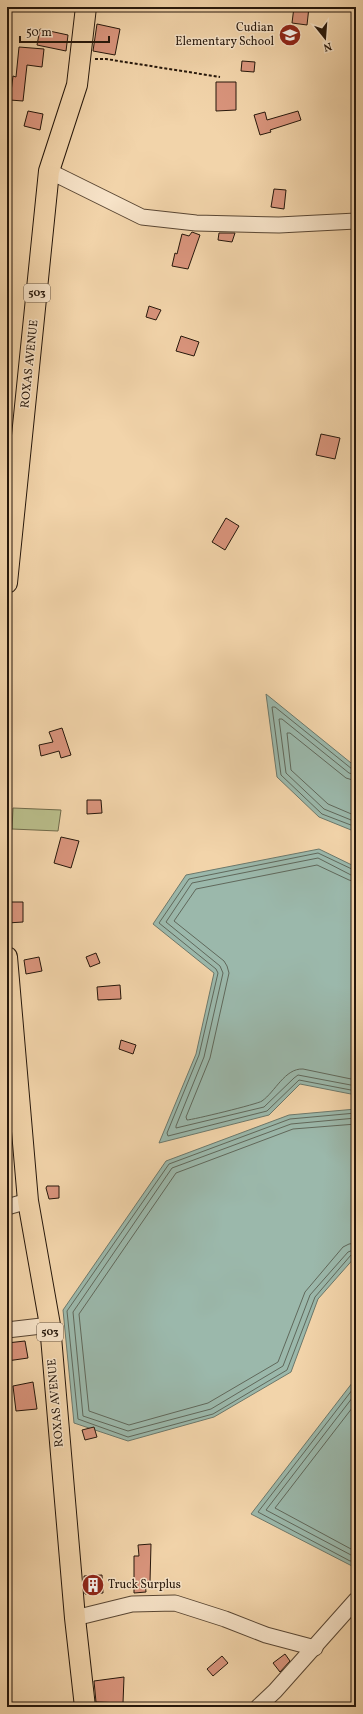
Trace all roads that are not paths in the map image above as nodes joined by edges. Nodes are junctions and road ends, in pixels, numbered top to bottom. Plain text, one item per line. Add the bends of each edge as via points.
1 (86, 7) edge
2 (50, 171) junction
3 (356, 221) edge
4 (7, 582) edge
5 (7, 957) edge
6 (28, 1201) junction
7 (7, 1207) edge
8 (50, 1325) junction
9 (7, 1330) edge
10 (356, 1600) edge
11 (75, 1618) junction
12 (315, 1648) junction
13 (85, 1707) edge
14 (258, 1707) edge

1 - 2 main road, ROXAS AVENUE / 503 via 76,85
2 - 3 street via 142,217 196,223 279,225
2 - 4 main road, ROXAS AVENUE / 503
5 - 6 main road, ROXAS AVENUE / 503
6 - 7 street
6 - 8 main road, ROXAS AVENUE / 503
8 - 9 street
8 - 11 main road, ROXAS AVENUE / 503
10 - 12 street
11 - 12 street via 132,1604 175,1603 266,1635
11 - 13 main road, ROXAS AVENUE / 503
12 - 14 street

